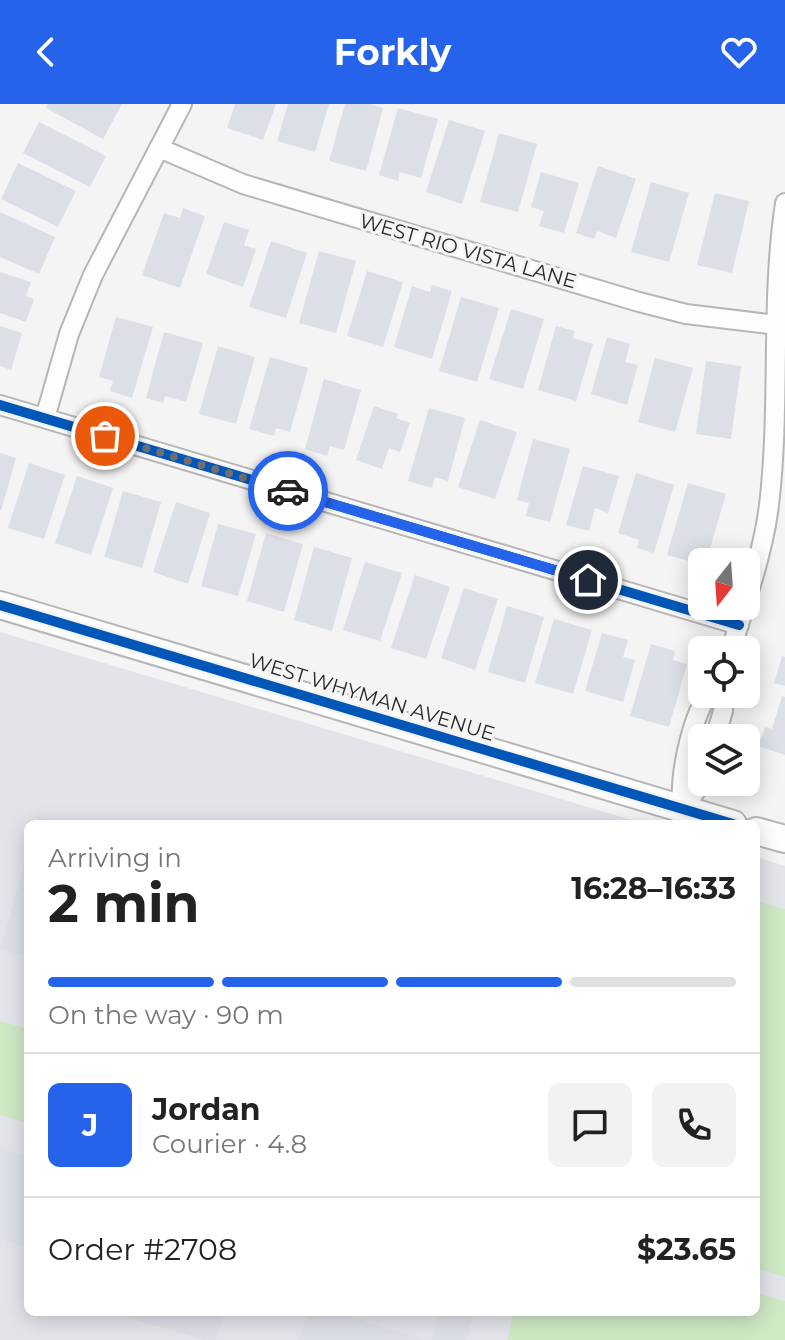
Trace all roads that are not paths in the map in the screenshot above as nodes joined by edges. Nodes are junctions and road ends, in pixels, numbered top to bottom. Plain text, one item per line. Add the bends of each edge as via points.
1 (182, 104) edge
2 (159, 148) junction
3 (785, 203) edge
4 (781, 325) edge
5 (0, 405) edge
6 (45, 418) junction
7 (760, 551) edge
8 (0, 605) edge
9 (740, 620) edge
10 (739, 625) junction
11 (735, 636) edge
12 (700, 708) edge
13 (692, 796) edge
14 (683, 809) junction
15 (720, 820) edge
16 (760, 832) edge
17 (785, 839) edge

1 - 2 street
2 - 4 street, WEST RIO VISTA LANE via 258,189 651,305
2 - 6 street via 86,289
3 - 4 street via 777,277
4 - 7 street via 769,506
5 - 6 street
6 - 10 street
8 - 14 street, WEST WHYMAN AVENUE
9 - 10 street
10 - 11 street
12 - 14 street via 682,773
13 - 14 street
14 - 15 street, WEST WHYMAN AVENUE
16 - 17 street

